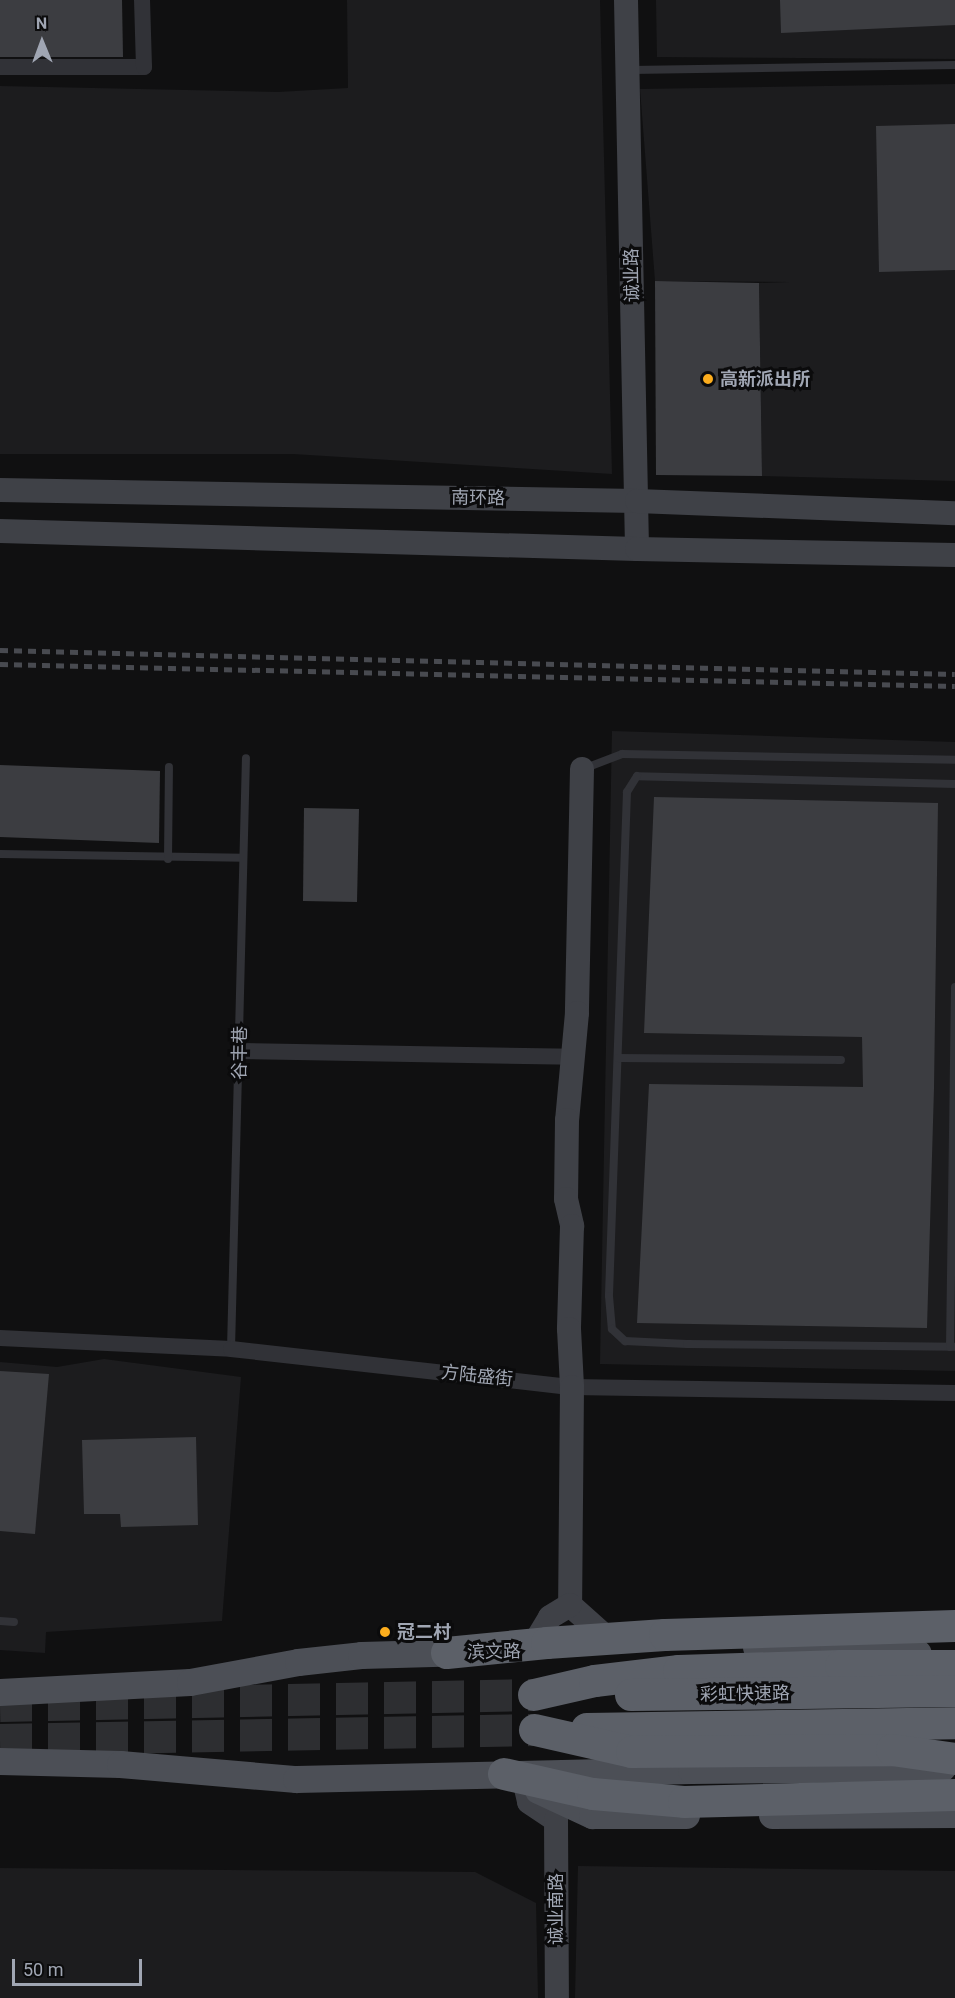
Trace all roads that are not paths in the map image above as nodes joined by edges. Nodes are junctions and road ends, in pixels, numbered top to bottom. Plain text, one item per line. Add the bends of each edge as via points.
1 (142, 0) edge
2 (626, 0) edge
3 (955, 65) edge
4 (0, 67) edge
5 (627, 70) junction
6 (0, 490) edge
7 (637, 501) junction
8 (955, 513) edge
9 (0, 531) edge
10 (638, 549) junction
11 (955, 555) edge
12 (246, 758) dead end
13 (955, 760) edge
14 (169, 767) dead end
15 (582, 769) joint
16 (955, 784) edge
17 (0, 854) edge
18 (243, 858) junction
19 (168, 859) junction
20 (955, 987) edge
21 (240, 1051) junction
22 (573, 1057) junction
23 (618, 1058) junction
24 (841, 1060) dead end
25 (0, 1338) edge
26 (952, 1347) edge
27 (231, 1349) junction
28 (572, 1387) junction
29 (955, 1393) edge
30 (570, 1605) junction
31 (0, 1621) edge
32 (15, 1622) dead end
33 (955, 1626) edge
34 (608, 1639) junction
35 (534, 1644) junction
36 (447, 1653) junction
37 (955, 1657) edge
38 (955, 1666) edge
39 (0, 1692) edge
40 (955, 1692) edge
41 (955, 1723) edge
42 (955, 1759) edge
43 (0, 1761) edge
44 (955, 1767) edge
45 (515, 1779) junction
46 (955, 1795) edge
47 (583, 1811) junction
48 (955, 1814) edge
49 (556, 1820) junction
50 (557, 1998) edge

1 - 4 street via 144,67
2 - 5 main road, 诚业路
3 - 5 lane
5 - 7 main road, 诚业路
6 - 7 main road, 南环路
7 - 8 main road, 南环路
7 - 10 main road, 诚业路
9 - 10 main road
10 - 11 main road
12 - 18 lane, 谷丰巷
13 - 15 lane via 622,754
14 - 19 lane
15 - 22 main road
16 - 23 lane via 637,776 627,792
17 - 19 lane
18 - 19 lane
18 - 21 lane, 谷丰巷
20 - 26 lane
21 - 22 street
21 - 27 lane, 谷丰巷
22 - 28 main road via 566,1199 572,1226
23 - 24 lane
23 - 26 lane via 609,1296 612,1329 625,1341
25 - 27 street, 方陆盛街
27 - 28 street, 方陆盛街
28 - 29 street, 方陆盛街
28 - 30 main road
30 - 34 main road
30 - 35 main road via 550,1617
31 - 32 lane
33 - 34 highway
34 - 35 highway
35 - 36 highway
36 - 37 main road, 滨文路 via 834,1646
36 - 39 main road, 滨文路 via 361,1655 158,1685
38 - 40 highway, 彩虹快速路 via 679,1671 595,1681 534,1695
41 - 42 highway, 彩虹快速路 via 535,1730 632,1752 892,1750
43 - 45 main road via 130,1764 296,1779
44 - 45 main road
45 - 46 highway via 593,1794 684,1802
45 - 47 main road
45 - 49 main road via 529,1802
47 - 48 main road via 592,1815
47 - 49 main road
49 - 50 main road, 诚业南路

